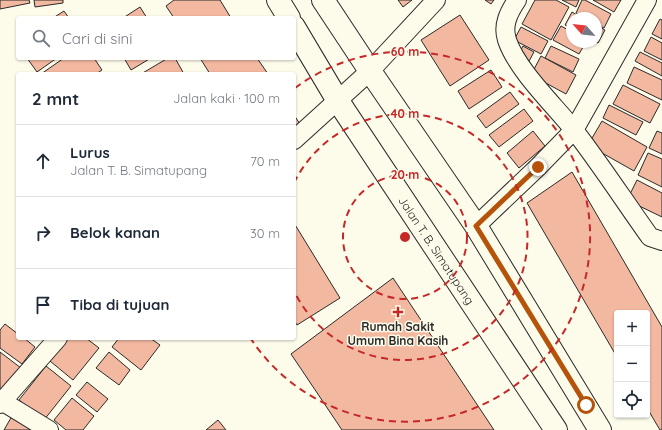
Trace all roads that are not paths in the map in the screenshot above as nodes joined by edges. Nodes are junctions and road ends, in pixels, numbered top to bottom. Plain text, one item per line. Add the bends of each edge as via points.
1 (278, 0) edge
2 (323, 0) edge
3 (436, 0) edge
4 (517, 0) edge
5 (647, 0) edge
6 (288, 16) edge
7 (296, 30) edge
8 (370, 71) junction
9 (338, 101) junction
10 (574, 130) junction
11 (296, 138) edge
12 (476, 226) junction
13 (662, 241) edge
14 (56, 340) edge
15 (1, 402) edge
16 (49, 430) edge
17 (556, 430) edge
18 (600, 430) edge

1 - 6 main road
2 - 8 main road
3 - 8 street
4 - 10 street via 505,28 507,40 519,64
5 - 10 street
7 - 9 main road, Jalan T. B. Simatupang
8 - 9 street
8 - 12 main road
9 - 11 street
9 - 17 main road, Jalan T. B. Simatupang
10 - 12 street
10 - 13 street via 650,237
12 - 18 main road
14 - 15 street
15 - 16 street

